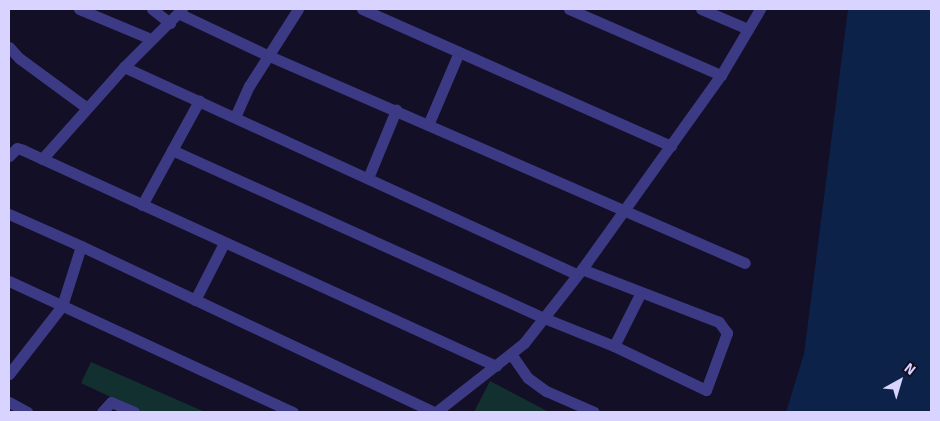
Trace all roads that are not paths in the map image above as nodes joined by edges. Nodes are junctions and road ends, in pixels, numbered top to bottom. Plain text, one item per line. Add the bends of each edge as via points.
1 (79, 9) edge
2 (152, 9) edge
3 (298, 9) edge
4 (362, 9) edge
5 (569, 9) edge
6 (701, 9) edge
7 (760, 9) edge
8 (180, 11) edge
9 (170, 23) junction
10 (748, 30) junction
11 (151, 39) junction
12 (9, 47) edge
13 (459, 52) junction
14 (267, 55) junction
15 (124, 66) junction
16 (722, 75) junction
17 (198, 101) junction
18 (87, 108) junction
19 (396, 110) junction
20 (235, 117) junction
21 (428, 125) junction
22 (671, 146) junction
23 (172, 150) junction
24 (9, 156) edge
25 (42, 159) junction
26 (368, 178) junction
27 (142, 205) junction
28 (623, 211) junction
29 (9, 214) edge
30 (224, 243) junction
31 (81, 246) junction
32 (746, 263) dead end
33 (580, 271) junction
34 (9, 281) edge
35 (641, 292) junction
36 (195, 300) junction
37 (62, 306) junction
38 (544, 318) junction
39 (614, 346) junction
40 (511, 354) junction
41 (496, 366) junction
42 (11, 368) edge
43 (9, 402) edge
44 (27, 412) edge
45 (102, 412) edge
46 (134, 412) edge
47 (293, 412) edge
48 (435, 412) edge
49 (594, 412) edge

1 - 11 street
2 - 9 street
3 - 14 street
4 - 13 street
5 - 16 street
6 - 10 street
7 - 10 street
8 - 9 street
8 - 14 street
9 - 11 street
10 - 16 street
11 - 15 street
12 - 18 street via 19,58
13 - 21 street
13 - 22 street
14 - 19 street
14 - 20 street
15 - 17 street
15 - 18 street
16 - 22 street
17 - 20 street
17 - 23 street
18 - 25 street
19 - 21 street
19 - 26 street
20 - 26 street
21 - 28 street
22 - 28 street
23 - 27 street
23 - 38 street
24 - 25 street via 17,148
25 - 27 street
26 - 33 street
27 - 30 street
28 - 32 street
28 - 33 street
29 - 31 street
30 - 36 street
30 - 41 street
31 - 36 street
31 - 37 street
33 - 35 street
33 - 38 street
34 - 37 street
35 - 39 street
35 - 39 street via 719,322 727,333 706,390
36 - 48 street
37 - 42 street
37 - 47 street
38 - 39 street
38 - 40 street
40 - 41 street
40 - 49 street via 528,378 546,391
41 - 48 street
43 - 44 street
45 - 46 street via 111,402

